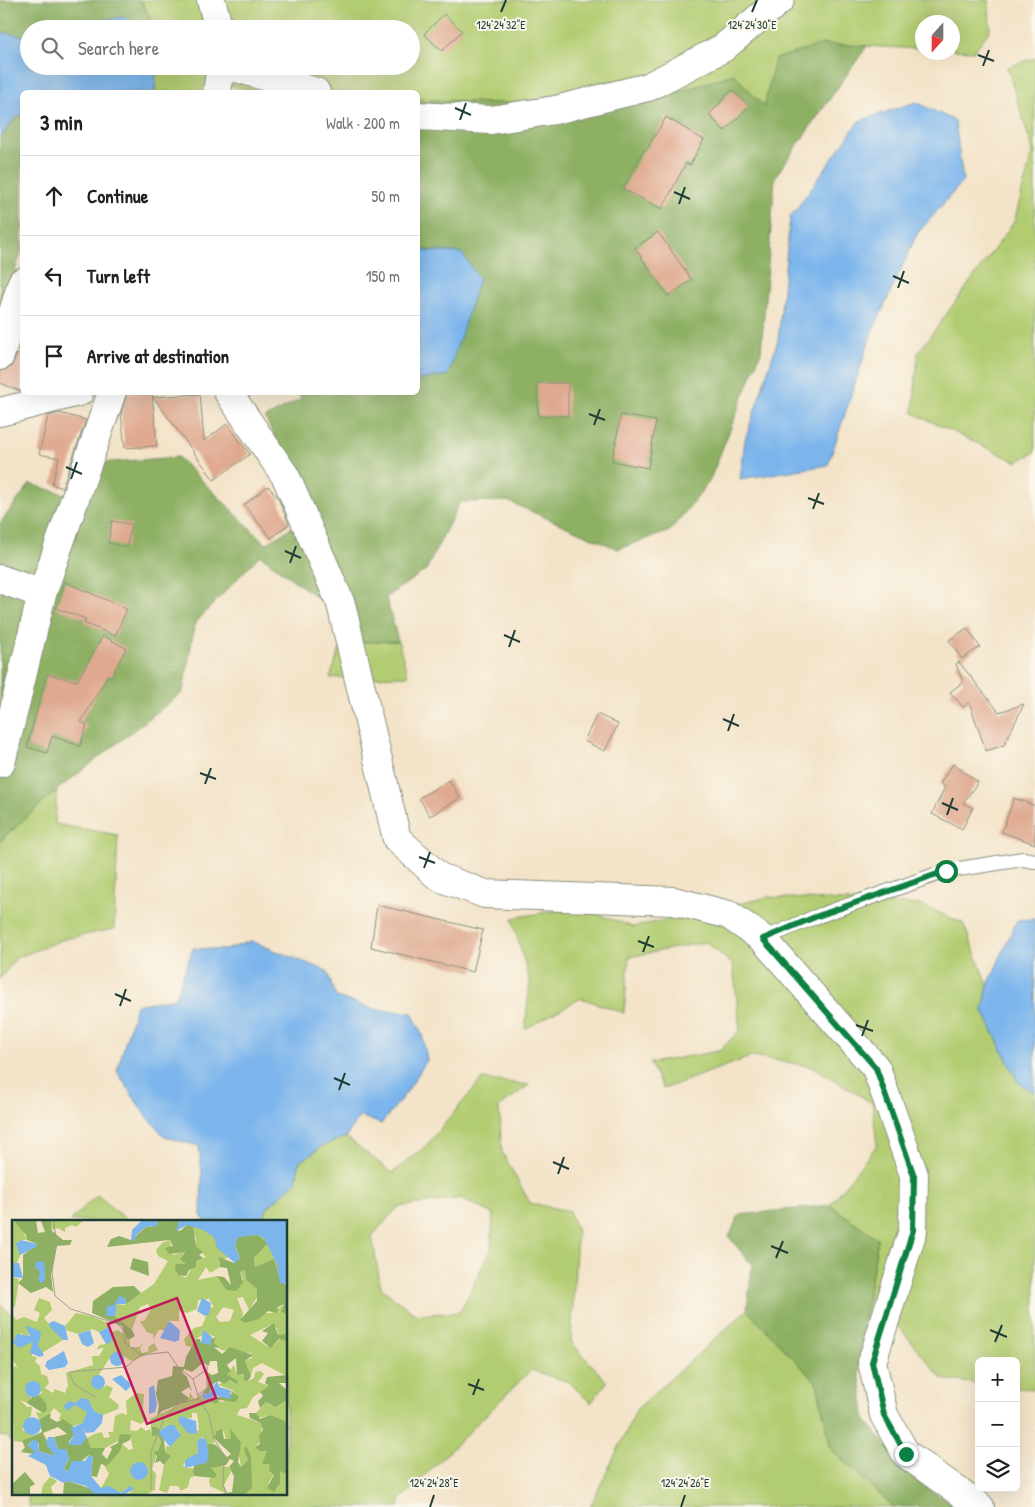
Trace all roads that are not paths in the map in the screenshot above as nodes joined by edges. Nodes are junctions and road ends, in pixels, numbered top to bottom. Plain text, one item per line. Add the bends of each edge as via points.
1 (211, 0) edge
2 (780, 0) edge
3 (216, 20) edge
4 (220, 75) edge
5 (260, 75) edge
6 (217, 90) edge
7 (309, 90) edge
8 (420, 116) edge
9 (20, 289) edge
10 (0, 356) edge
11 (67, 395) edge
12 (111, 395) edge
13 (230, 395) edge
14 (0, 412) edge
15 (0, 579) edge
16 (42, 594) junction
17 (0, 763) edge
18 (1035, 861) edge
19 (763, 939) junction
20 (980, 1507) edge

1 - 3 street
2 - 8 street via 723,48 648,87 555,110 491,120
4 - 6 street
5 - 7 street
9 - 10 street
11 - 14 street
12 - 16 street
13 - 19 street via 286,477 340,604 397,839 439,877 485,894 674,901 729,915
15 - 16 street
16 - 17 street
18 - 19 lane via 1023,859 946,871 815,917
19 - 20 street via 876,1068 914,1176 913,1230 872,1362 884,1415 906,1454

